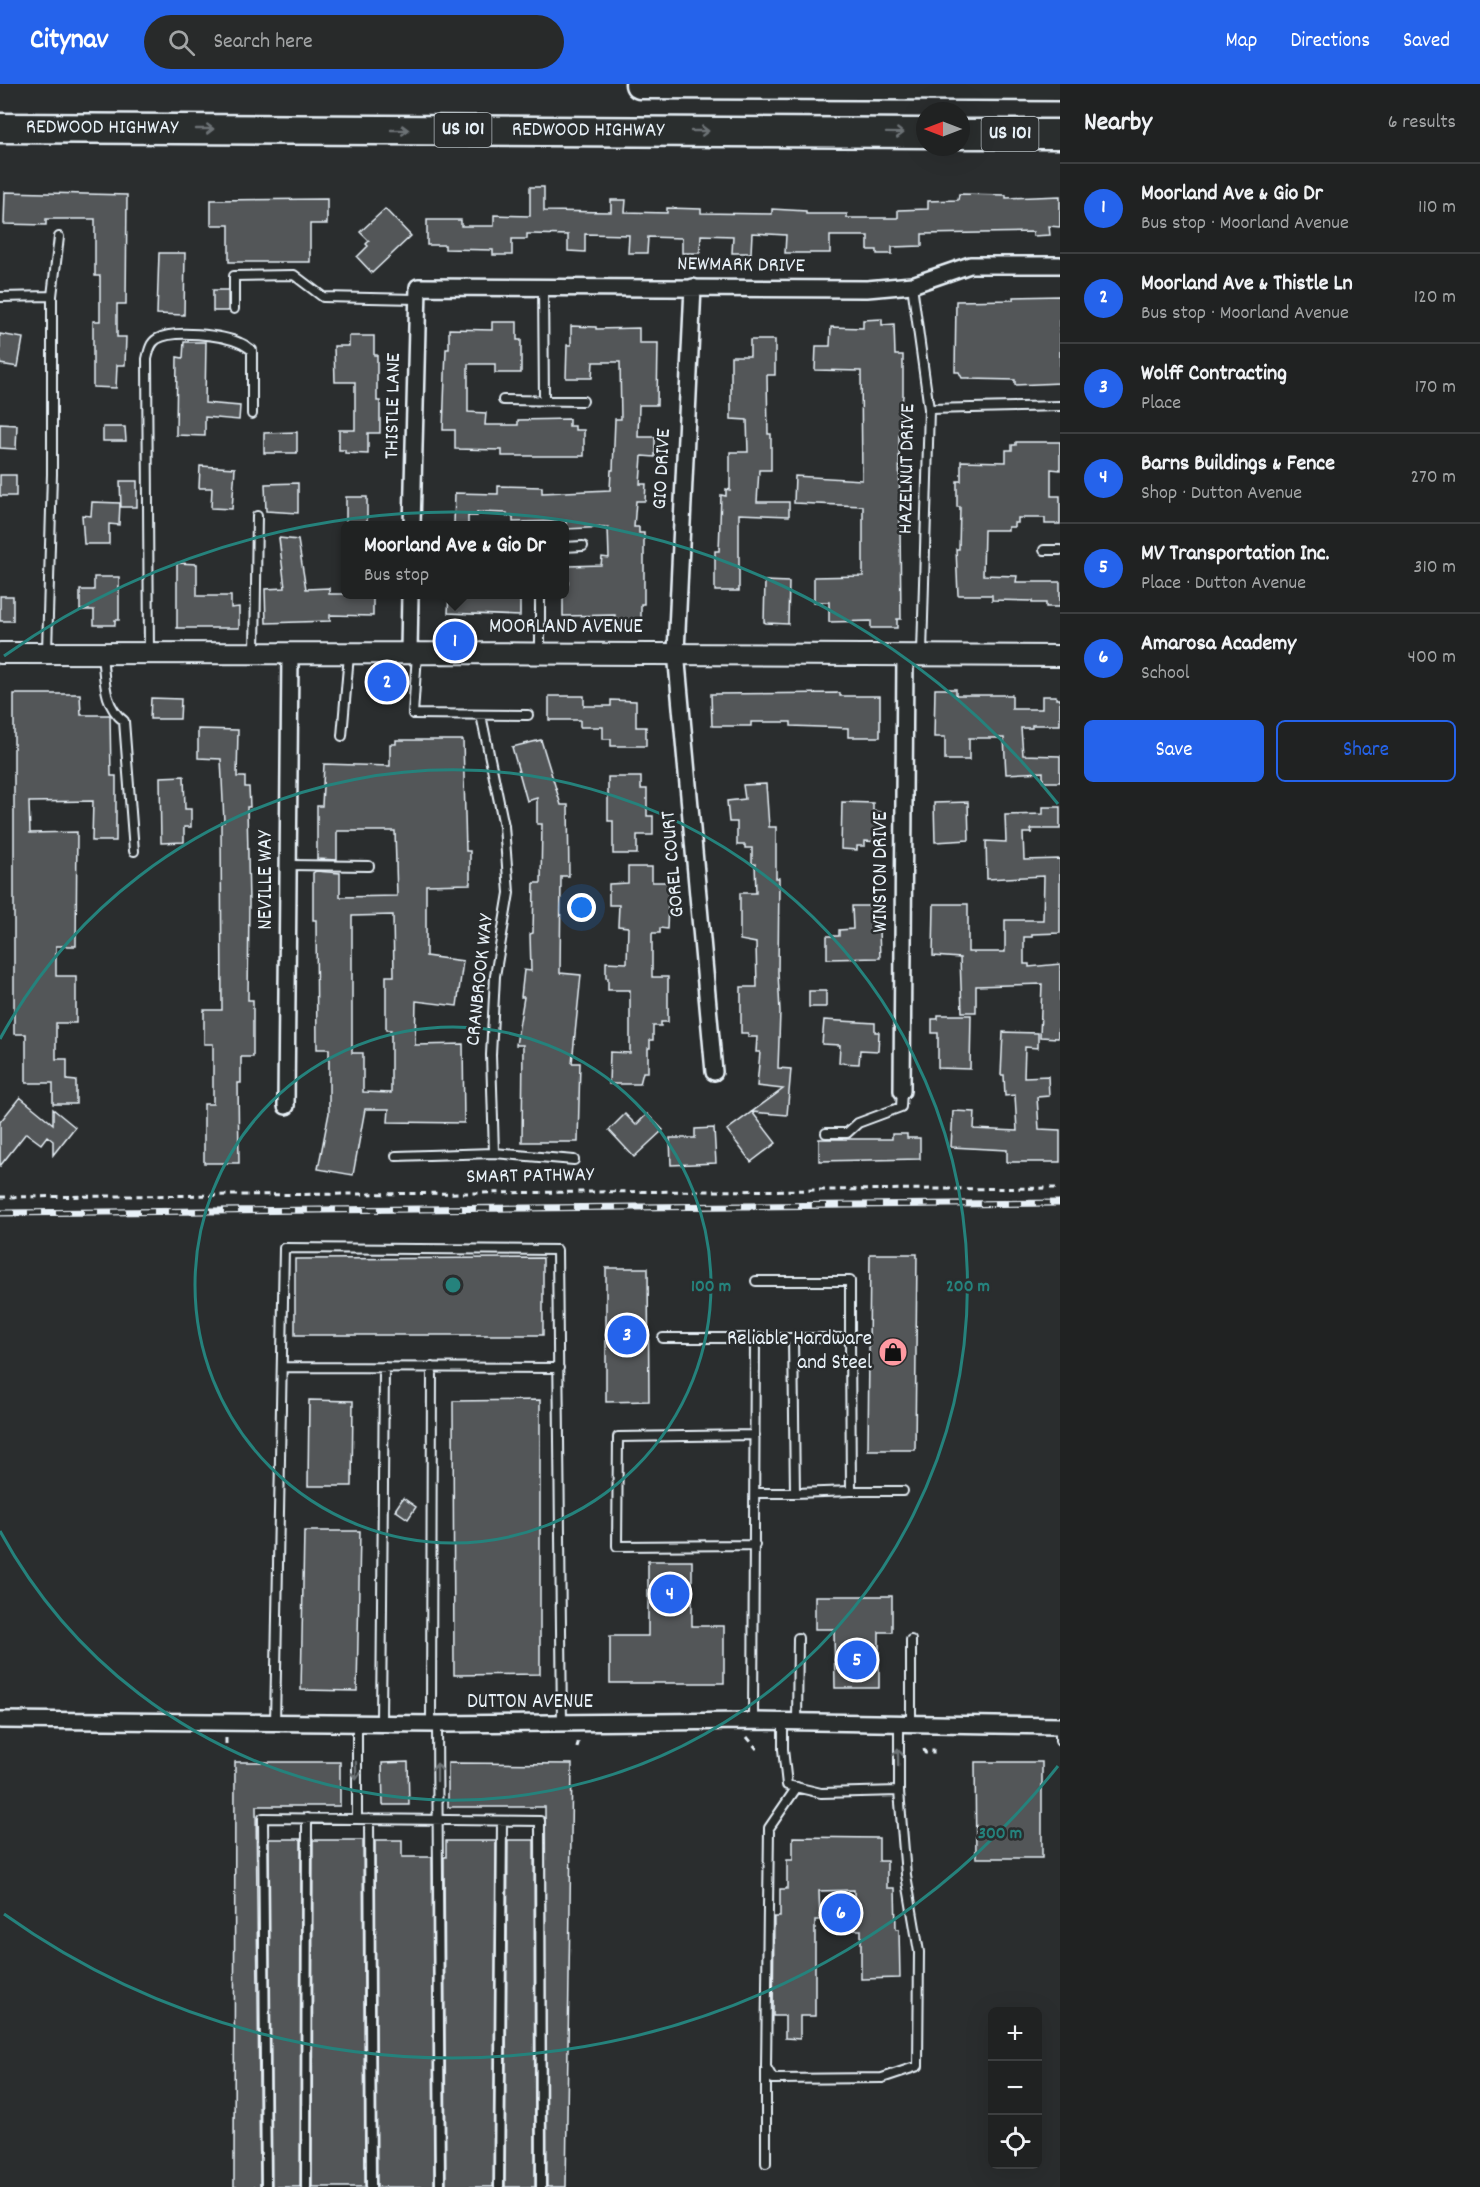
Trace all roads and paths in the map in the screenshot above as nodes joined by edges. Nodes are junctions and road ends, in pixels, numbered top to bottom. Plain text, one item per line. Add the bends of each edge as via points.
1 (640, 84) edge
2 (1060, 86) edge
3 (0, 128) edge
4 (916, 133) edge
5 (970, 134) edge
6 (1060, 134) edge
7 (59, 237) dead end
8 (1060, 265) edge
9 (912, 285) junction
10 (543, 287) junction
11 (693, 287) junction
12 (417, 293) junction
13 (52, 296) junction
14 (0, 297) edge
15 (234, 309) dead end
16 (503, 400) dead end
17 (544, 400) junction
18 (583, 400) dead end
19 (1060, 406) edge
20 (929, 409) junction
21 (252, 414) dead end
22 (257, 516) dead end
23 (412, 521) edge
24 (583, 546) dead end
25 (569, 547) edge
26 (1044, 550) dead end
27 (1060, 550) edge
28 (410, 599) edge
29 (540, 599) edge
30 (0, 652) edge
31 (413, 652) junction
32 (540, 652) junction
33 (676, 652) junction
34 (47, 653) junction
35 (102, 653) junction
36 (149, 653) junction
37 (349, 653) junction
38 (255, 654) junction
39 (290, 654) junction
40 (914, 654) junction
41 (1060, 656) edge
42 (481, 715) junction
43 (528, 715) dead end
44 (342, 736) dead end
45 (134, 851) dead end
46 (288, 865) junction
47 (369, 866) dead end
48 (714, 1072) dead end
49 (902, 1091) joint
50 (286, 1106) dead end
51 (826, 1133) dead end
52 (494, 1154) junction
53 (396, 1156) dead end
54 (574, 1160) dead end
55 (1060, 1188) edge
56 (0, 1197) edge
57 (756, 1281) dead end
58 (663, 1338) dead end
59 (755, 1338) junction
60 (793, 1338) junction
61 (850, 1338) junction
62 (282, 1367) junction
63 (384, 1367) junction
64 (432, 1367) junction
65 (559, 1368) junction
66 (755, 1435) junction
67 (851, 1491) junction
68 (903, 1491) dead end
69 (795, 1492) junction
70 (755, 1493) junction
71 (754, 1545) junction
72 (798, 1638) dead end
73 (911, 1640) dead end
74 (0, 1720) edge
75 (753, 1721) junction
76 (275, 1723) junction
77 (381, 1723) junction
78 (790, 1723) junction
79 (357, 1724) junction
80 (434, 1724) junction
81 (562, 1724) junction
82 (905, 1724) junction
83 (1060, 1726) edge
84 (1060, 1742) edge
85 (933, 1745) dead end
86 (924, 1749) dead end
87 (797, 1787) junction
88 (899, 1791) junction
89 (307, 1818) junction
90 (357, 1819) junction
91 (369, 1819) junction
92 (436, 1820) junction
93 (502, 1821) junction
94 (766, 2067) junction
95 (766, 2163) dead end
96 (266, 2187) edge
97 (306, 2187) edge
98 (370, 2187) edge
99 (441, 2187) edge
100 (499, 2187) edge
101 (541, 2187) edge

1 - 2 highway, US 101
3 -> 4 highway, REDWOOD HIGHWAY / US 101
5 - 6 highway, US 101
7 - 13 lane
8 - 9 street, NEWMARK DRIVE via 970,265
9 - 11 street, NEWMARK DRIVE via 867,289
9 - 20 lane, HAZELNUT DRIVE
10 - 11 street, NEWMARK DRIVE
10 - 12 street, NEWMARK DRIVE
10 - 17 lane
11 - 33 street, GIO DRIVE
12 - 15 lane via 323,297 294,275 234,276
12 - 23 street, THISTLE LANE
13 - 14 lane
13 - 34 lane
16 - 17 lane
17 - 18 lane
19 - 20 lane
20 - 40 lane, HAZELNUT DRIVE
21 - 36 lane via 252,350 220,337 175,334 156,340 150,347
22 - 38 lane
24 - 25 lane
26 - 27 lane
28 - 31 street
29 - 32 lane
30 - 34 street, MOORLAND AVENUE
31 - 32 street, MOORLAND AVENUE
31 - 37 street, MOORLAND AVENUE
31 - 42 lane via 413,714
32 - 33 street, MOORLAND AVENUE
33 - 40 street, MOORLAND AVENUE
33 - 48 street, GOREL COURT
34 - 35 street, MOORLAND AVENUE
35 - 36 street, MOORLAND AVENUE
35 - 45 lane via 107,697 114,714 124,721
36 - 38 street, MOORLAND AVENUE
37 - 39 street, MOORLAND AVENUE
37 - 44 lane
38 - 39 street, MOORLAND AVENUE
39 - 46 street, NEVILLE WAY
40 - 41 street, MOORLAND AVENUE
40 - 49 street, WINSTON DRIVE
42 - 43 lane
42 - 52 lane, CRANBROOK WAY via 504,826 509,893 495,976 491,1055
46 - 47 lane
46 - 50 street, NEVILLE WAY
49 - 51 lane via 901,1107 858,1123 847,1133
52 - 53 lane
52 - 54 lane
55 - 56 path, SMART PATHWAY
57 - 61 lane via 850,1281
58 - 59 lane
59 - 60 lane
59 - 66 lane
60 - 61 lane
60 - 69 lane
61 - 67 lane
62 - 63 lane
62 - 65 lane via 284,1248 296,1248 557,1250
62 - 76 lane
63 - 64 lane
63 - 77 lane
64 - 65 lane
64 - 80 lane
65 - 81 lane
66 - 70 lane
66 - 71 lane via 618,1437 617,1535 617,1546
67 - 68 lane
67 - 69 lane
69 - 70 lane
70 - 71 lane
71 - 75 lane
72 - 78 lane
73 - 82 lane
74 - 76 street, DUTTON AVENUE
75 - 78 street, DUTTON AVENUE
75 - 81 street, DUTTON AVENUE
76 - 79 street, DUTTON AVENUE
77 - 79 street, DUTTON AVENUE
77 - 80 street, DUTTON AVENUE
78 - 82 street, DUTTON AVENUE
78 - 87 lane via 783,1749 787,1785
79 -> 90 lane
80 - 81 street, DUTTON AVENUE
92 -> 80 lane
82 - 83 street, DUTTON AVENUE
88 -> 82 lane
83 - 84 lane
85 - 86 path via 933,1753 925,1753
87 - 88 lane via 821,1793
87 - 94 lane via 769,1828
88 - 94 lane via 906,1875 919,1952 918,2066 882,2078 773,2079
89 - 90 lane
89 - 96 lane via 263,1818
89 - 97 lane
90 - 91 lane
91 - 92 lane
91 - 98 lane
92 - 93 lane
92 - 99 lane
93 - 100 lane
93 - 101 lane via 540,1821
94 - 95 lane

